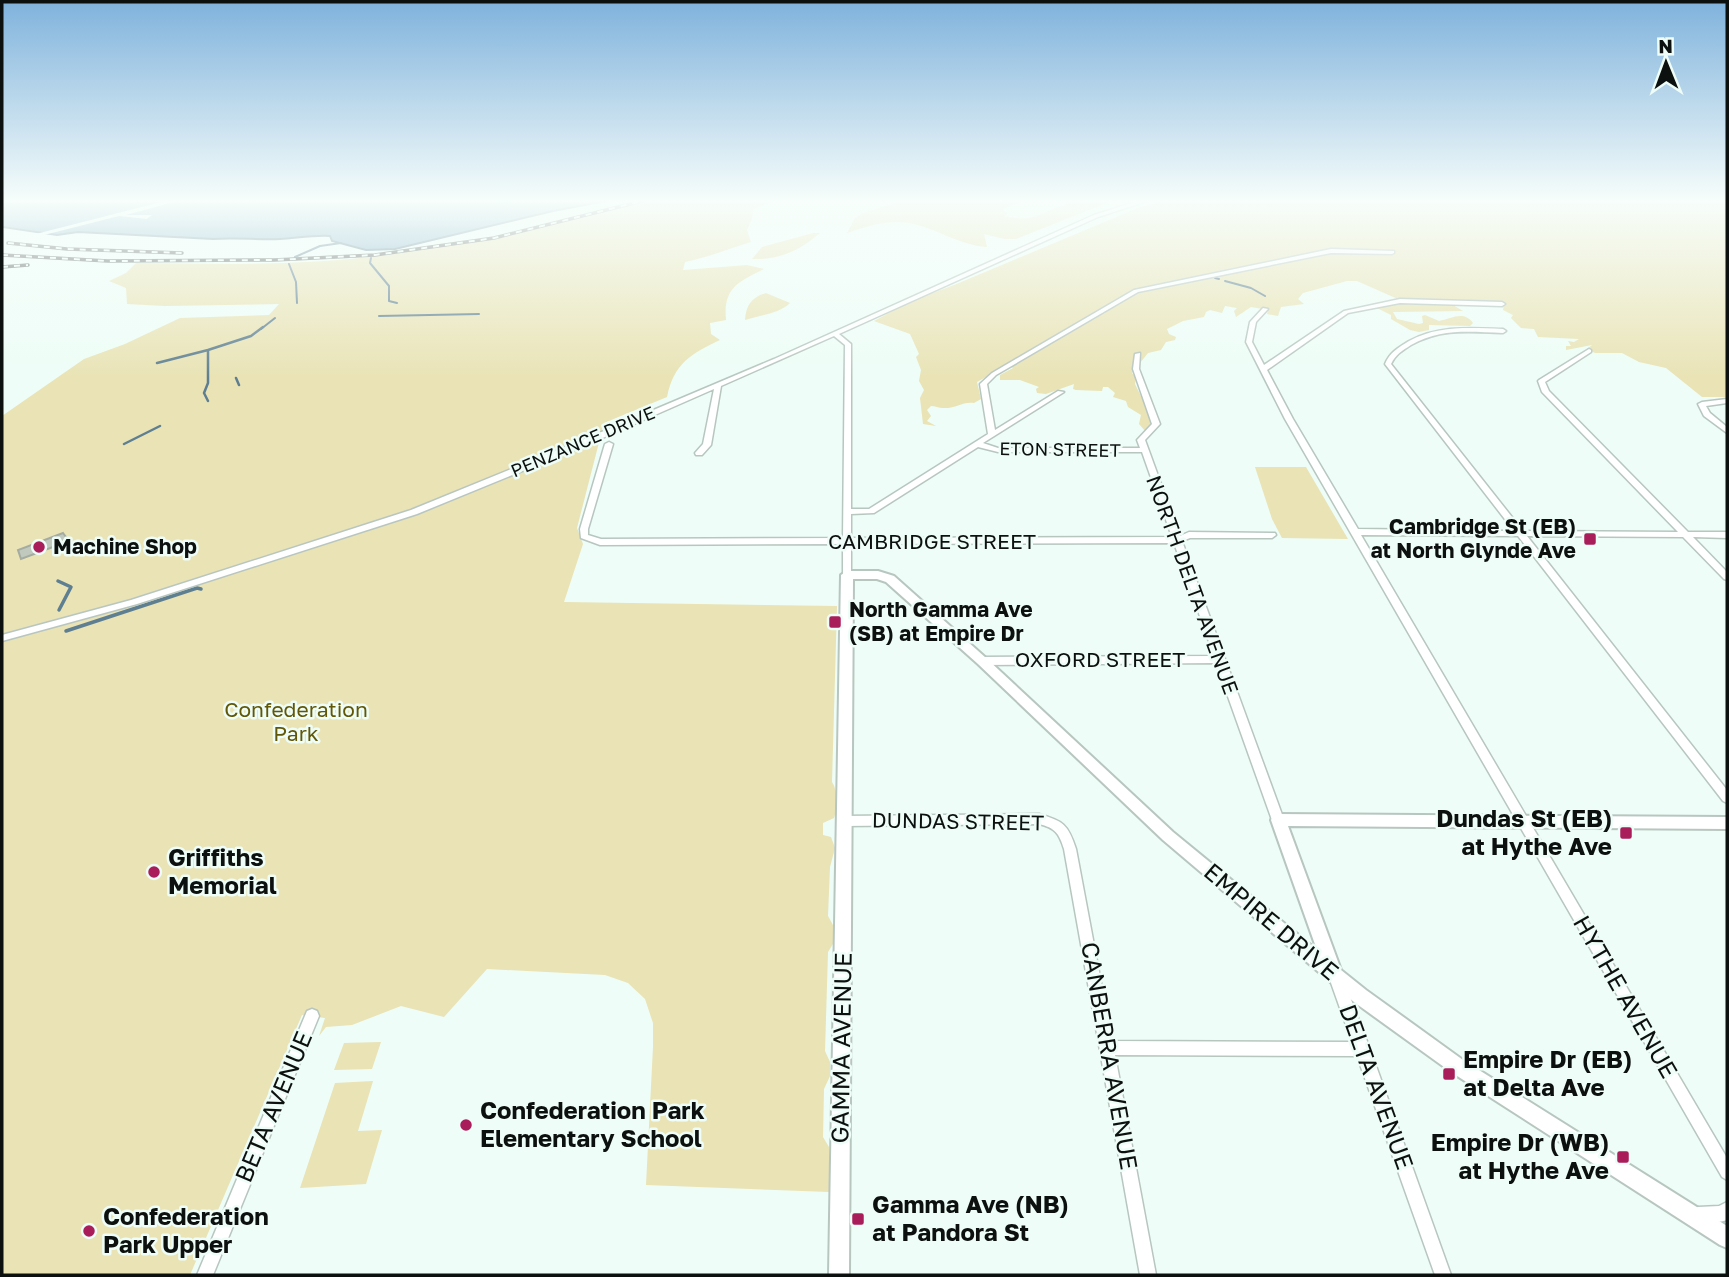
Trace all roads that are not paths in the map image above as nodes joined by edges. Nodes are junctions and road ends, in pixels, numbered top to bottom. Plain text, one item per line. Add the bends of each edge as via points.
1 (998, 260) edge
2 (1289, 260) edge
3 (1502, 304) dead end
4 (1265, 309) dead end
5 (1503, 331) dead end
6 (834, 333) junction
7 (1589, 351) dead end
8 (1138, 354) dead end
9 (1263, 369) junction
10 (718, 385) junction
11 (1060, 392) dead end
12 (1727, 401) edge
13 (1727, 431) edge
14 (992, 435) junction
15 (609, 444) dead end
16 (977, 444) junction
17 (1144, 450) junction
18 (699, 453) dead end
19 (849, 512) junction
20 (1354, 533) junction
21 (1520, 533) junction
22 (1685, 534) junction
23 (1272, 535) dead end
24 (1727, 535) edge
25 (1176, 540) junction
26 (849, 542) junction
27 (848, 575) junction
28 (1727, 577) edge
29 (2, 638) edge
30 (1218, 659) junction
31 (982, 661) junction
32 (1727, 798) edge
33 (1278, 820) junction
34 (844, 821) junction
35 (1522, 822) junction
36 (1727, 823) edge
37 (1066, 837) joint
38 (1336, 977) junction
39 (312, 1016) dead end
40 (1108, 1048) junction
41 (1363, 1049) junction
42 (1727, 1172) edge
43 (1727, 1210) edge
44 (1690, 1214) junction
45 (1727, 1238) edge
46 (205, 1275) edge
47 (839, 1275) edge
48 (1148, 1275) edge
49 (1443, 1275) edge

1 - 6 street, PENZANCE DRIVE
2 - 14 street via 1136,291 994,374 983,384
3 - 9 street via 1400,301 1356,310
4 - 9 street, HYTHE AVENUE via 1253,322 1248,342
5 - 21 street via 1446,330 1421,335 1392,354 1388,364
6 - 10 street, PENZANCE DRIVE
6 - 19 street via 848,344
7 - 22 street via 1541,381 1546,392
8 - 17 street, NORTH DELTA AVENUE via 1136,369 1156,424 1141,440
9 - 20 street, HYTHE AVENUE
10 - 18 street via 707,444
10 - 29 street, PENZANCE DRIVE via 414,512 160,594
11 - 14 street
12 - 13 street via 1702,404
14 - 16 street
15 - 26 street, CAMBRIDGE STREET via 584,529 590,540
16 - 17 street, ETON STREET via 998,450
16 - 19 street via 871,511
17 - 25 street, NORTH DELTA AVENUE
19 - 26 street
20 - 21 street
20 - 35 street, HYTHE AVENUE
21 - 22 street
21 - 32 street
22 - 24 street
22 - 28 street
23 - 25 street, CAMBRIDGE STREET via 1189,535
25 - 26 street, CAMBRIDGE STREET
25 - 30 street, NORTH DELTA AVENUE
26 - 27 street
27 - 31 street, EMPIRE DRIVE via 890,579
27 - 34 street, GAMMA AVENUE
30 - 31 street, OXFORD STREET
30 - 33 street, NORTH DELTA AVENUE
31 - 38 street, EMPIRE DRIVE via 1168,836
33 - 35 street
33 - 38 street, DELTA AVENUE
34 - 37 street, DUNDAS STREET via 1039,819 1056,824
34 - 47 street, GAMMA AVENUE
35 - 36 street
35 - 42 street, HYTHE AVENUE
37 - 40 street, CANBERRA AVENUE
38 - 41 street, DELTA AVENUE
38 - 44 street, EMPIRE DRIVE via 1407,1032
39 - 46 street, BETA AVENUE
40 - 41 street
40 - 48 street, CANBERRA AVENUE
41 - 49 street, DELTA AVENUE
43 - 44 street
44 - 45 street, EMPIRE DRIVE

